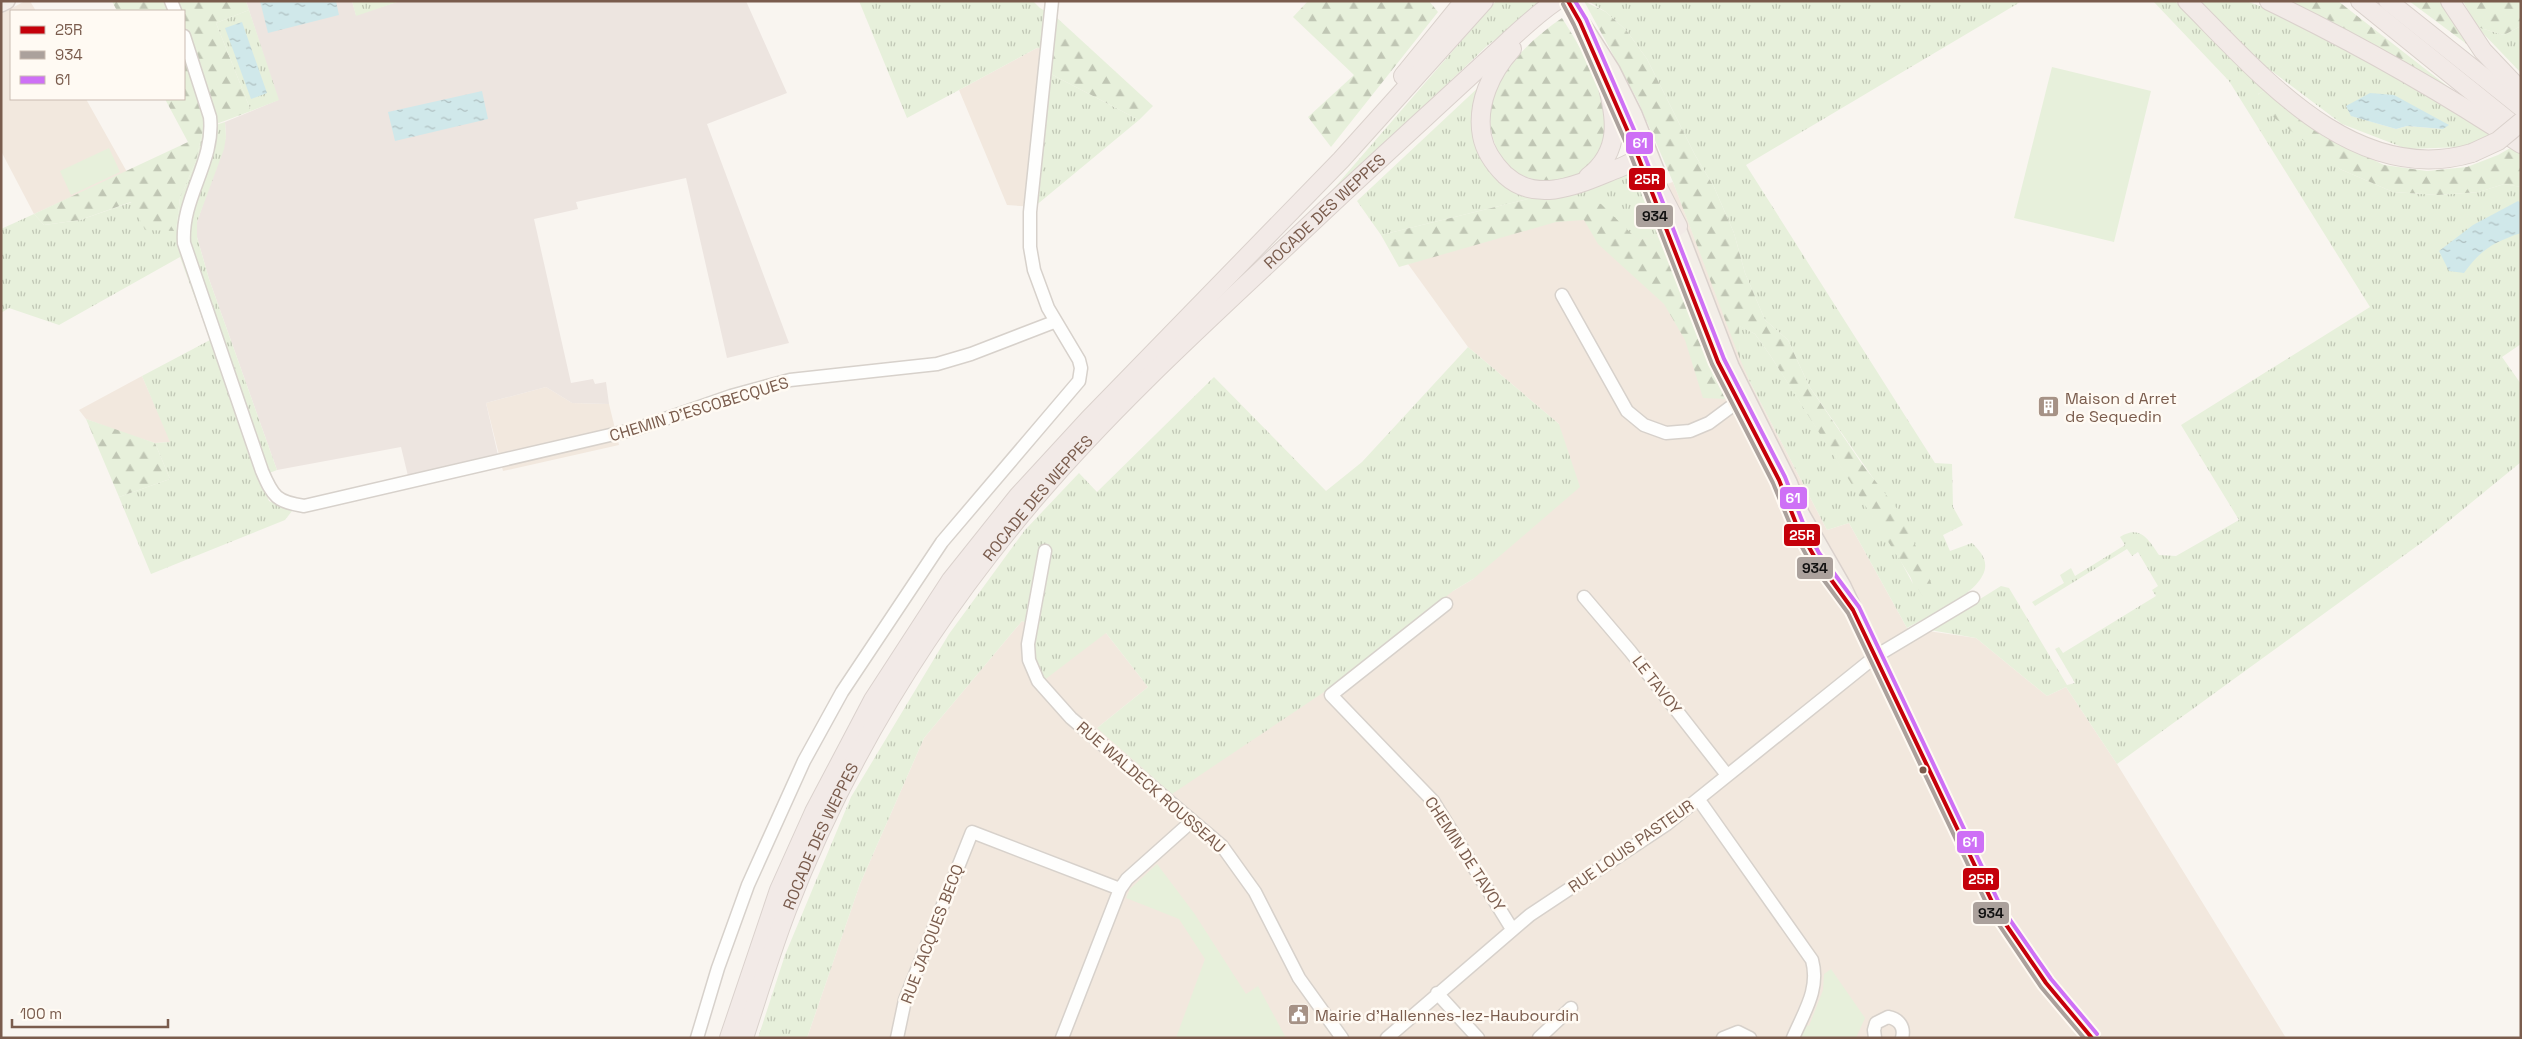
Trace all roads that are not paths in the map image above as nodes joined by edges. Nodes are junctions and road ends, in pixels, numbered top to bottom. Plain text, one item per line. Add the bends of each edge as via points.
1 (7, 1) edge
2 (1052, 1) edge
3 (1464, 1) edge
4 (1484, 1) edge
5 (1556, 1) edge
6 (1563, 1) edge
7 (1568, 1) edge
8 (2186, 1) edge
9 (2268, 1) edge
10 (2350, 1) edge
11 (2360, 1) edge
12 (2388, 1) edge
13 (2450, 1) edge
14 (2, 2) edge
15 (1580, 22) junction
16 (185, 39) edge
17 (2416, 47) junction
18 (1606, 80) junction
19 (2521, 91) edge
20 (2521, 107) edge
21 (2521, 122) edge
22 (2521, 131) edge
23 (2521, 144) edge
24 (1640, 160) junction
25 (1574, 185) junction
26 (1289, 213) junction
27 (1676, 232) junction
28 (1562, 295) dead end
29 (1054, 322) junction
30 (1741, 398) junction
31 (1046, 551) dead end
32 (1584, 597) dead end
33 (1973, 598) dead end
34 (1446, 604) dead end
35 (1876, 656) junction
36 (1727, 775) junction
37 (1699, 800) junction
38 (1192, 821) junction
39 (1120, 889) junction
40 (1512, 929) junction
41 (1437, 993) junction
42 (1571, 1008) dead end
43 (697, 1038) edge
44 (729, 1038) edge
45 (744, 1038) edge
46 (897, 1038) edge
47 (1062, 1038) edge
48 (1342, 1038) edge
49 (1387, 1038) edge
50 (1478, 1038) edge
51 (1539, 1038) edge
52 (1723, 1038) edge
53 (1750, 1038) edge
54 (1792, 1038) edge
55 (1875, 1038) edge
56 (1902, 1038) edge
57 (2092, 1038) edge

1 - 14 main road
2 - 29 street via 1030,212 1030,247 1037,280
3 - 26 highway
4 - 26 highway
5 - 45 highway, ROCADE DES WEPPES via 1519,30 1360,177 1126,401 1061,469 985,560 925,644 856,759 787,910
6 - 25 highway via 1511,50 1495,72 1482,105 1481,129 1491,158 1507,177 1520,185 1545,191
7 - 15 main road
8 - 21 highway, bridge via 2283,95 2335,132 2368,147 2408,158 2444,159 2472,153 2498,141
9 - 23 highway via 2406,72
10 - 17 highway
11 - 17 highway
12 - 20 highway
13 - 19 highway via 2483,51
15 - 18 main road
15 - 27 main road via 1601,50 1628,102
16 - 29 street, CHEMIN D'ESCOBECQUES via 212,130 208,155 186,214 184,243 262,471 278,499 304,506 594,440 790,380 937,364
17 - 22 highway
18 - 24 main road
18 - 25 highway via 1614,113 1614,134 1599,167
24 - 25 highway
24 - 27 highway via 1646,162
26 - 44 highway, ROCADE DES WEPPES via 1018,496 967,559 918,629 873,700 814,812 779,890
27 - 30 main road
28 - 30 street via 1627,410 1644,426 1666,433 1690,431 1709,422
29 - 43 street via 1079,360 1079,382 942,542 842,692 804,761 748,885
30 - 35 main road via 1798,526 1814,556 1853,610
31 - 38 street, RUE WALDECK ROUSSEAU via 1028,644 1029,660 1038,681 1071,718
32 - 36 street, LE TAVOY
33 - 35 street, RUE LOUIS PASTEUR
34 - 40 street, CHEMIN DE TAVOY via 1331,696 1434,801
35 - 36 street, RUE LOUIS PASTEUR
35 - 57 main road via 1996,910 2046,983
36 - 37 street, RUE LOUIS PASTEUR
37 - 40 street, RUE LOUIS PASTEUR
37 - 54 street via 1812,960 1814,988
38 - 39 street
38 - 48 street, RUE WALDECK ROUSSEAU via 1222,846 1249,884 1295,970
39 - 46 street, RUE JACQUES BECQ via 972,832 905,1000
39 - 47 street
40 - 41 street, RUE LOUIS PASTEUR
41 - 49 street, RUE LOUIS PASTEUR
41 - 50 street
42 - 51 street
52 - 53 street via 1738,1032
55 - 56 street via 1876,1024 1888,1017 1900,1023

